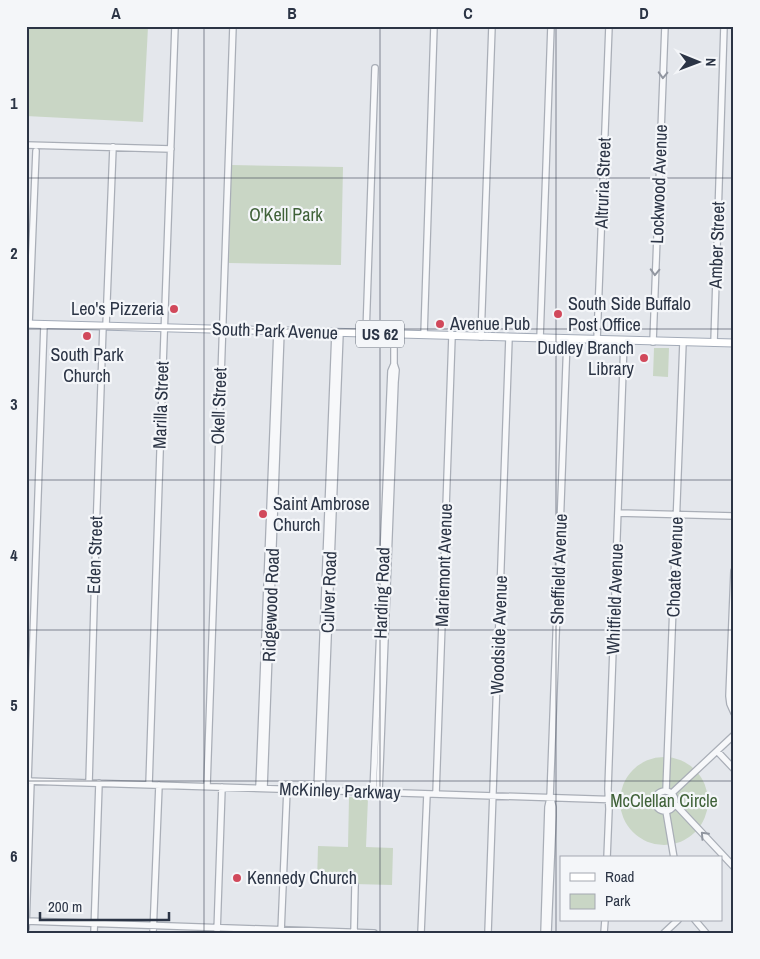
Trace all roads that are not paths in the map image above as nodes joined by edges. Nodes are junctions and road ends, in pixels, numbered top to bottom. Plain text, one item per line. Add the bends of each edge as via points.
1 (175, 26) edge
2 (233, 26) edge
3 (434, 26) edge
4 (492, 26) edge
5 (551, 26) edge
6 (609, 26) edge
7 (665, 26) edge
8 (724, 26) edge
9 (375, 68) dead end
10 (26, 145) edge
11 (113, 147) junction
12 (171, 149) junction
13 (36, 151) dead end
14 (28, 324) edge
15 (44, 325) junction
16 (105, 326) junction
17 (164, 328) junction
18 (222, 329) junction
19 (279, 331) junction
20 (337, 333) junction
21 (366, 334) junction
22 (394, 335) junction
23 (424, 336) junction
24 (452, 336) junction
25 (481, 337) junction
26 (509, 338) junction
27 (540, 339) junction
28 (567, 339) junction
29 (597, 340) junction
30 (624, 341) junction
31 (653, 342) junction
32 (683, 342) junction
33 (714, 343) junction
34 (734, 343) edge
35 (618, 513) junction
36 (677, 515) junction
37 (734, 516) edge
38 (734, 571) edge
39 (734, 713) edge
40 (734, 735) edge
41 (717, 751) junction
42 (734, 769) edge
43 (29, 781) edge
44 (89, 783) junction
45 (99, 783) junction
46 (149, 785) junction
47 (158, 785) junction
48 (207, 786) junction
49 (222, 787) junction
50 (262, 788) junction
51 (287, 789) junction
52 (319, 790) junction
53 (376, 792) junction
54 (669, 792) junction
55 (427, 794) junction
56 (436, 794) junction
57 (493, 796) junction
58 (550, 798) junction
59 (608, 800) junction
60 (654, 801) junction
61 (675, 804) junction
62 (666, 811) junction
63 (607, 856) edge
64 (674, 856) edge
65 (734, 867) edge
66 (548, 873) junction
67 (355, 885) dead end
68 (26, 922) edge
69 (676, 922) edge
70 (697, 922) edge
71 (94, 924) junction
72 (154, 926) junction
73 (26, 928) edge
74 (217, 930) edge
75 (281, 931) edge
76 (354, 932) edge
77 (94, 933) edge
78 (154, 933) edge
79 (374, 933) edge
80 (421, 933) edge
81 (488, 933) edge
82 (544, 933) edge
83 (548, 933) edge
84 (664, 933) edge
85 (706, 933) edge

1 - 12 street, Marilla Street
2 - 18 street, Okell Street
3 - 23 street
4 - 25 street
5 - 27 street
6 - 29 street, Altruria Street
7 -> 31 street, Lockwood Avenue
8 - 33 street, Amber Street
9 - 21 street
10 - 11 street
11 - 12 street
11 - 16 street, Eden Street
12 - 17 street, Marilla Street
13 - 14 street
14 - 15 main road, South Park Avenue / US 62
15 - 16 main road, South Park Avenue / US 62
15 - 43 street
16 - 17 main road, South Park Avenue / US 62
16 - 44 street, Eden Street
17 - 18 main road, South Park Avenue / US 62
17 - 46 street, Marilla Street
18 - 19 main road, South Park Avenue / US 62
18 - 48 street, Okell Street
19 - 20 main road, South Park Avenue / US 62
19 - 50 street, Ridgewood Road
20 - 21 main road, South Park Avenue / US 62
20 - 52 street, Culver Road
21 - 22 main road, South Park Avenue / US 62
22 - 23 main road, South Park Avenue / US 62
22 - 53 street, Harding Road
23 - 24 main road, South Park Avenue / US 62
24 - 25 main road, South Park Avenue / US 62
24 - 56 street, Mariemont Avenue
25 - 26 main road, South Park Avenue / US 62
26 - 27 main road, South Park Avenue / US 62
26 - 57 street, Woodside Avenue
27 - 28 main road, South Park Avenue / US 62
28 - 29 main road, South Park Avenue / US 62
28 - 58 street, Sheffield Avenue
29 - 30 main road, South Park Avenue / US 62
30 - 31 main road, South Park Avenue / US 62
30 - 35 street, Whitfield Avenue
31 - 32 main road, South Park Avenue / US 62
32 - 33 main road, South Park Avenue / US 62
32 - 36 street, Choate Avenue
33 - 34 main road, South Park Avenue / US 62
35 - 36 street
35 - 59 street, Whitfield Avenue
36 - 37 street
36 - 54 street, Choate Avenue
38 - 39 street via 729,696
40 - 41 street
41 - 42 street
41 - 54 street
43 - 44 street, McKinley Parkway
43 - 68 street
44 - 45 street, McKinley Parkway
45 - 46 street, McKinley Parkway
45 - 71 street
46 - 47 street, McKinley Parkway
47 - 48 street, McKinley Parkway
47 - 72 street
48 - 49 street, McKinley Parkway
49 - 50 street, McKinley Parkway
49 - 74 street
50 - 51 street, McKinley Parkway
51 - 52 street, McKinley Parkway
51 - 75 street
52 - 53 street, McKinley Parkway
53 - 55 street, McKinley Parkway
54 - 60 street via 659,793
54 - 61 street
55 - 56 street, McKinley Parkway
55 - 80 street
56 - 57 street, McKinley Parkway
57 - 58 street, McKinley Parkway
57 - 81 street, Woodside Avenue
58 - 59 street, McKinley Parkway
58 - 66 street, Sheffield Avenue via 553,807
59 - 60 street, McKinley Parkway
59 - 63 street, Whitfield Avenue
60 - 62 street via 658,809
61 - 62 street
65 -> 61 street
62 - 64 street
66 - 82 street
66 - 83 street
67 - 76 street
68 - 71 street
68 - 73 street
69 - 84 street
70 - 85 street
71 - 72 street
71 - 77 street
72 - 74 street
72 - 78 street
74 - 75 street
75 - 76 street
76 - 79 street

